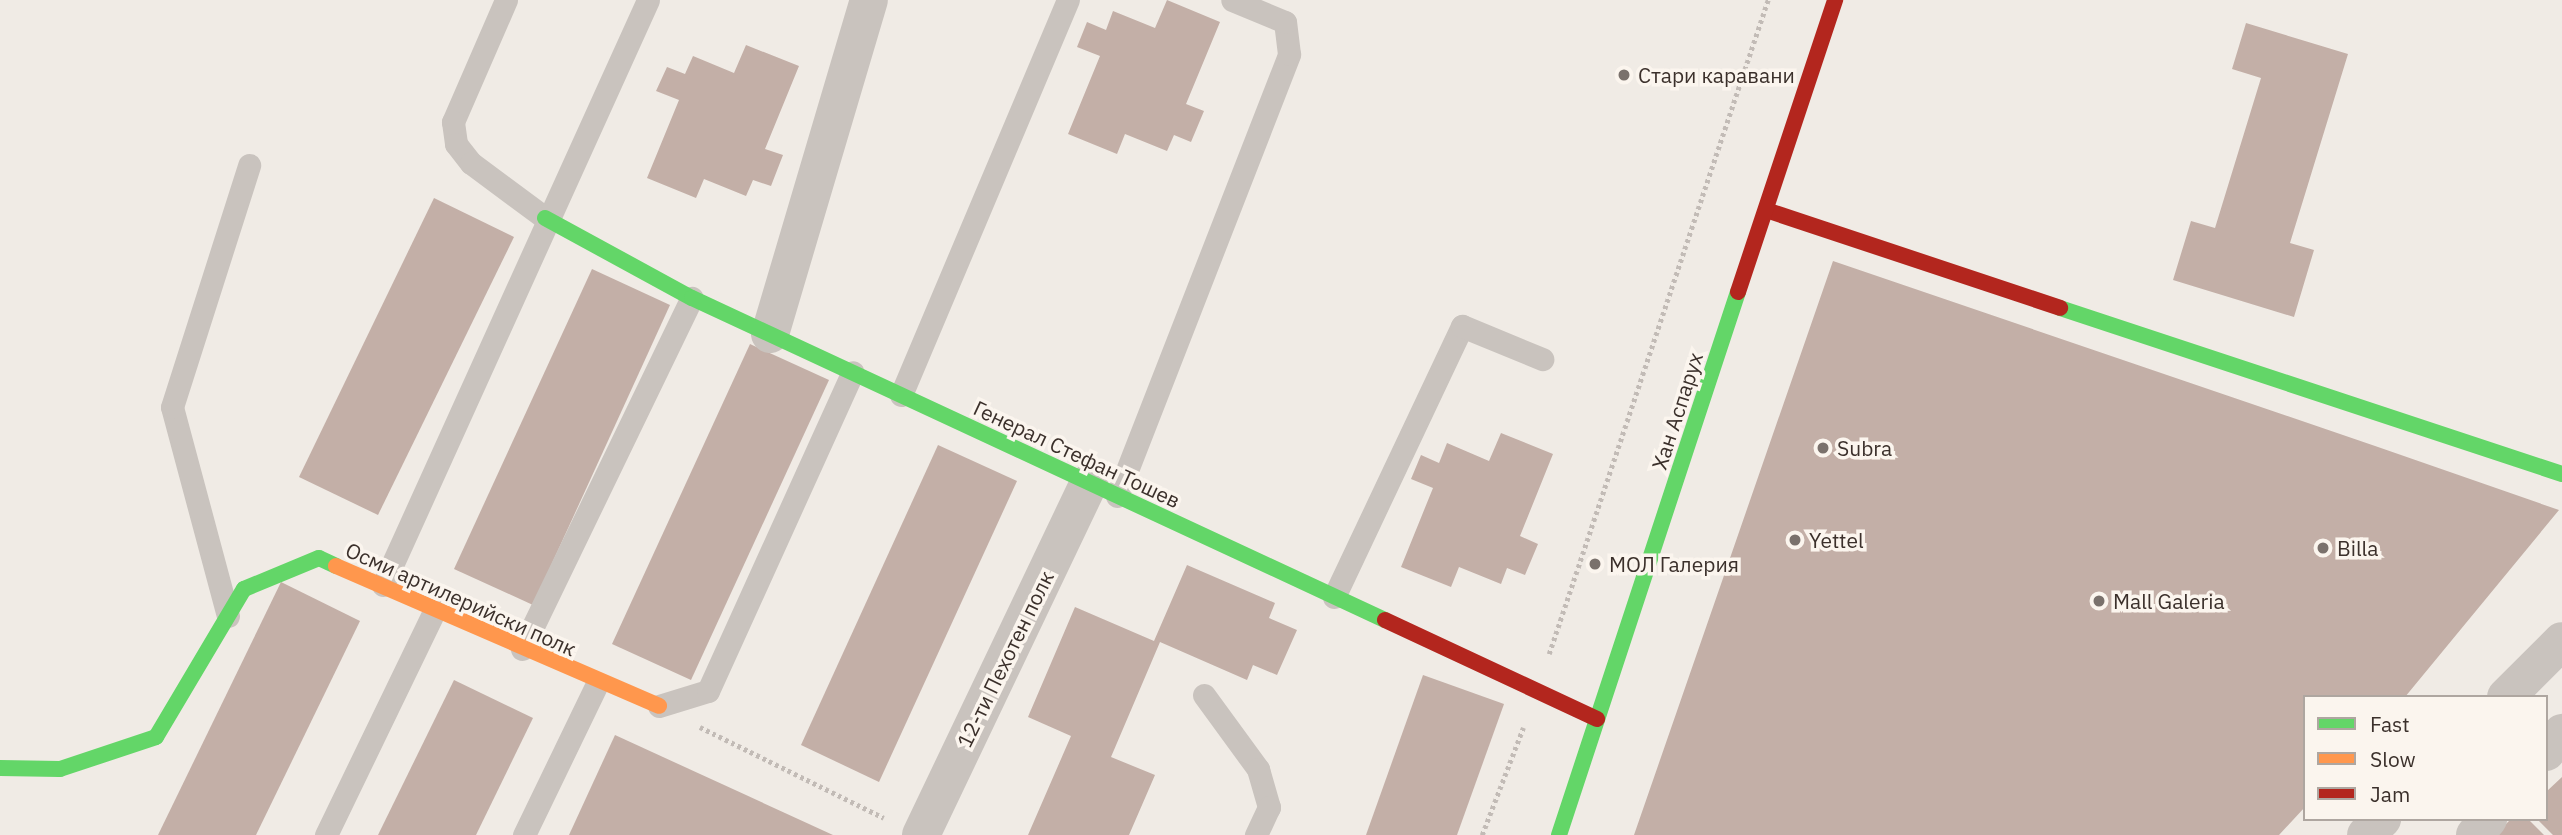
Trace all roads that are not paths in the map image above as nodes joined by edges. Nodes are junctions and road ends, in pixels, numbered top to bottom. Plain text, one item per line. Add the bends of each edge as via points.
1 (506, 0) edge
2 (648, 0) edge
3 (869, 0) edge
4 (1068, 0) edge
5 (1232, 0) edge
6 (1835, 0) edge
7 (249, 165) dead end
8 (1766, 210) junction
9 (545, 218) junction
10 (692, 298) junction
11 (770, 334) junction
12 (1542, 359) dead end
13 (853, 372) junction
14 (901, 395) junction
15 (2562, 474) edge
16 (1103, 489) junction
17 (383, 584) junction
18 (1334, 597) junction
19 (435, 610) junction
20 (228, 615) junction
21 (2562, 641) edge
22 (522, 649) junction
23 (597, 684) junction
24 (1204, 695) dead end
25 (2508, 695) edge
26 (659, 706) joint
27 (1597, 719) junction
28 (2562, 733) edge
29 (2548, 750) edge
30 (0, 768) edge
31 (2380, 821) edge
32 (2486, 821) edge
33 (906, 829) edge
34 (326, 835) edge
35 (524, 835) edge
36 (1256, 835) edge
37 (1559, 835) edge
38 (2366, 835) edge
39 (2475, 835) edge

1 - 9 lane via 453,122 456,144 471,163
2 - 9 lane
3 - 11 street
4 - 14 lane
5 - 16 lane via 1285,22 1289,54
6 - 8 street, Хан Аспарух
7 - 20 lane via 172,407
8 - 15 street
8 - 27 street, Хан Аспарух
9 - 10 street, Генерал Стефан Тошев
9 - 17 lane
10 - 11 street, Генерал Стефан Тошев
10 - 22 lane
11 - 13 street, Генерал Стефан Тошев
12 - 18 lane via 1462,326
13 - 14 street, Генерал Стефан Тошев
13 - 26 lane via 708,691
14 - 16 street, Генерал Стефан Тошев
16 - 18 street, Генерал Стефан Тошев
16 - 33 street, 12-ти Пехотен полк
17 - 19 street, Осми артилерийски полк
17 - 20 street, Осми артилерийски полк via 319,558 244,589
18 - 27 street, Генерал Стефан Тошев
19 - 22 street, Осми артилерийски полк
19 - 34 lane
20 - 30 street, Осми артилерийски полк via 156,737 60,769
21 - 25 street
22 - 23 street, Осми артилерийски полк
23 - 26 street, Осми артилерийски полк
23 - 35 lane
24 - 36 lane via 1258,769 1269,807
27 - 37 street, Хан Аспарух
28 - 29 street
31 - 38 street
32 - 39 street

